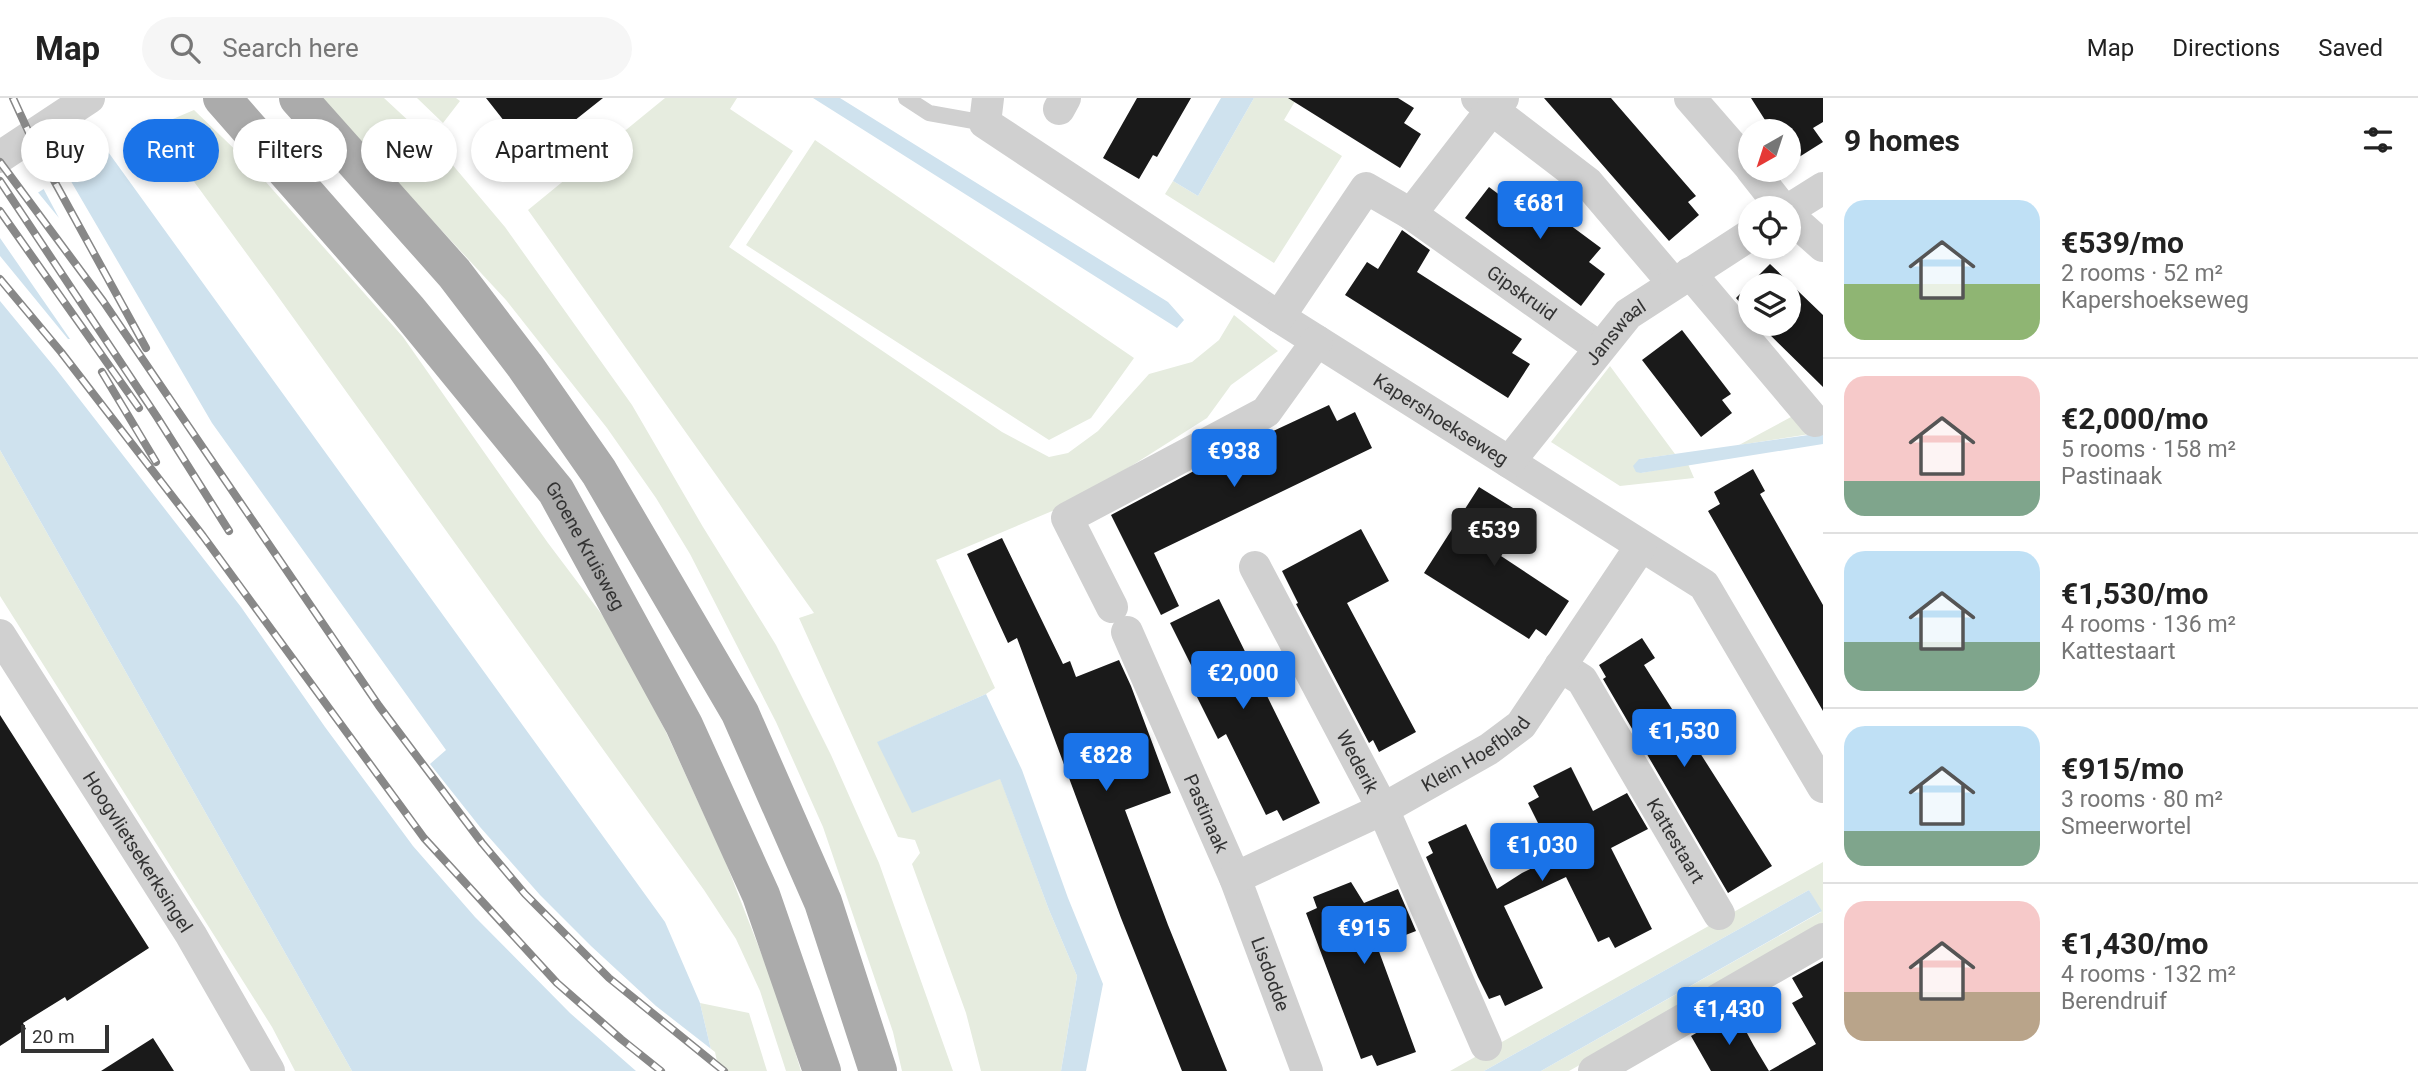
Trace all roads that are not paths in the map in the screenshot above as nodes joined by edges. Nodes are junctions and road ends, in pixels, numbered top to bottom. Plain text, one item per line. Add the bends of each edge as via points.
1 (89, 98) edge
2 (222, 98) edge
3 (298, 98) edge
4 (906, 98) edge
5 (1690, 98) edge
6 (1490, 102) edge
7 (986, 110) edge
8 (1738, 154) edge
9 (0, 157) edge
10 (1761, 182) edge
11 (1823, 188) edge
12 (1772, 196) edge
13 (1801, 204) edge
14 (1411, 214) junction
15 (1801, 225) edge
16 (1738, 242) edge
17 (1823, 246) edge
18 (1681, 278) junction
19 (1279, 317) junction
20 (1317, 341) junction
21 (1600, 348) junction
22 (1815, 421) dead end
23 (1509, 462) junction
24 (1641, 545) junction
25 (1255, 567) dead end
26 (0, 635) edge
27 (1560, 666) junction
28 (1823, 787) edge
29 (1383, 809) junction
30 (1235, 878) junction
31 (1719, 914) dead end
32 (1823, 939) edge
33 (1486, 1045) dead end
34 (270, 1071) edge
35 (822, 1071) edge
36 (878, 1071) edge
37 (1307, 1071) edge
38 (1594, 1071) edge

1 - 9 street
2 - 35 main road, Groene Kruisweg via 408,310 556,491 684,725 761,895
3 - 36 main road via 454,273 599,472 740,713 823,902
4 - 7 lane, Kapershoekseweg via 929,113
5 - 8 street
6 - 14 street
6 - 18 street via 1588,183
7 - 19 street, Kapershoekseweg
10 - 12 street
11 - 13 street
14 - 19 street, Gipskruid via 1366,188
14 - 21 street, Gipskruid
15 - 17 street
16 - 18 street, Janswaal
18 - 21 street, Janswaal via 1628,314
18 - 22 street
19 - 20 street, Kapershoekseweg
20 - 23 street, Kapershoekseweg
20 - 30 street, Pastinaak via 1266,412 1068,518 1119,619
21 - 23 street, Janswaal
23 - 24 street, Kapershoekseweg
24 - 27 street, Klein Hoefblad
24 - 28 street, Kapershoekseweg via 1704,585
25 - 29 street, Wederik
26 - 34 street, Hoogvlietsekerksingel via 191,935
27 - 29 street, Klein Hoefblad via 1521,725 1489,749
27 - 31 street, Kattestaart via 1583,680
29 - 30 street, Klein Hoefblad
29 - 33 street, Wederik
30 - 37 street, Lisdodde
32 - 38 street

